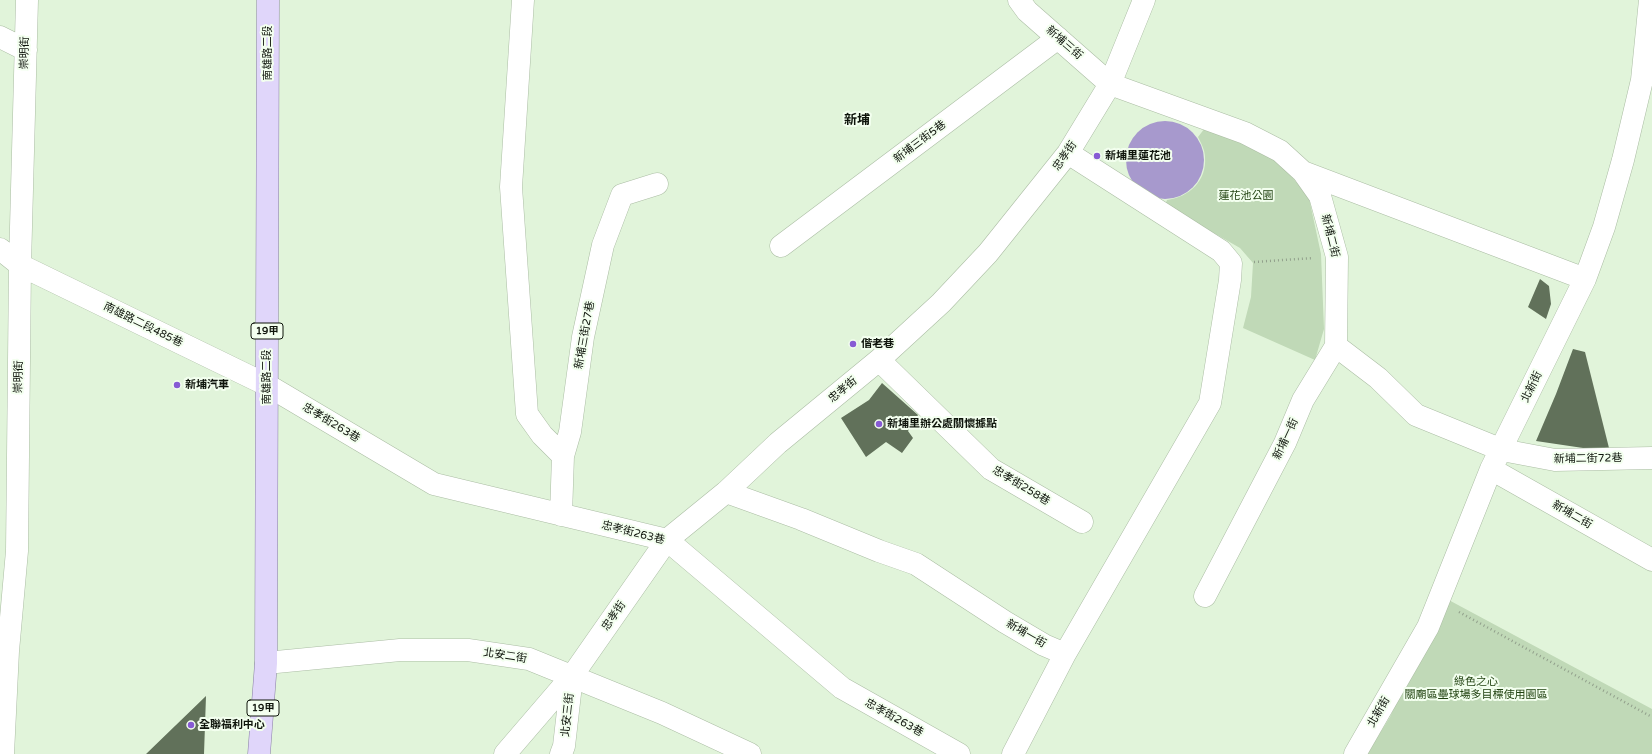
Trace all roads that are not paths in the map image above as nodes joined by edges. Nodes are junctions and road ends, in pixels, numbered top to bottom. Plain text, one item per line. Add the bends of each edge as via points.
1 (27, 0) edge
2 (268, 0) edge
3 (523, 0) edge
4 (1019, 0) edge
5 (1144, 0) edge
6 (1650, 0) edge
7 (0, 37) edge
8 (1058, 38) junction
9 (26, 50) junction
10 (1647, 82) edge
11 (1110, 84) junction
12 (1068, 153) junction
13 (1303, 172) junction
14 (657, 184) dead end
15 (781, 246) dead end
16 (0, 249) edge
17 (20, 265) junction
18 (1585, 279) junction
19 (1336, 346) junction
20 (879, 360) junction
21 (267, 385) junction
22 (1502, 450) junction
23 (563, 456) junction
24 (1652, 458) edge
25 (1491, 469) junction
26 (726, 492) junction
27 (561, 515) junction
28 (1082, 522) dead end
29 (667, 540) junction
30 (9, 550) edge
31 (1652, 560) edge
32 (1205, 596) dead end
33 (1065, 654) junction
34 (266, 663) junction
35 (572, 676) junction
36 (4, 754) edge
37 (259, 754) edge
38 (505, 754) edge
39 (561, 754) edge
40 (750, 754) edge
41 (960, 754) edge
42 (1013, 754) edge
43 (1355, 754) edge

1 - 9 street, 崇明街
2 - 21 main road, 南雄路二段 / 19甲
3 - 23 street via 511,188 527,414 542,435
4 - 8 street, 新埔三街 via 1027,11
5 - 11 street, 忠孝街
6 - 10 street, 北新街
7 - 9 street
8 - 11 street, 新埔三街
8 - 15 street, 新埔三街5巷
9 - 17 street, 崇明街
10 - 18 street, 北新街 via 1604,227
11 - 12 street, 忠孝街
11 - 13 street, 新埔二街 via 1245,133 1280,151
12 - 20 street, 忠孝街 via 988,253 941,303
12 - 33 street via 1221,251 1231,263 1210,403
13 - 18 street
13 - 19 street, 新埔二街 via 1320,196 1337,257
14 - 23 street, 新埔三街27巷 via 622,195 603,245 583,337 570,432
16 - 17 street, 南雄路二段485巷
17 - 21 street, 南雄路二段485巷
17 - 30 street, 崇明街
18 - 22 street, 北新街
19 - 22 street via 1378,378 1416,415
19 - 32 street, 新埔一街 via 1303,400 1285,443
20 - 26 street, 忠孝街 via 778,443
20 - 28 street, 忠孝街258巷 via 991,469
21 - 27 street, 忠孝街263巷 via 434,484
21 - 34 main road, 南雄路二段 / 19甲
22 - 24 street, 新埔二街72巷 via 1555,460
22 - 25 street, 北新街
23 - 27 street, 新埔三街27巷
25 - 31 street, 新埔二街
25 - 43 street, 北新街 via 1428,627
26 - 29 street, 忠孝街
26 - 33 street, 新埔一街 via 801,518 916,564 1005,622
27 - 29 street, 忠孝街263巷
29 - 35 street, 忠孝街
29 - 41 street, 忠孝街263巷 via 842,688
30 - 36 street, 崇明街
33 - 42 street
34 - 35 street, 北安二街 via 400,650 468,650 529,658
34 - 37 main road, 南雄路二段 / 19甲
35 - 38 street, 忠孝街
35 - 39 street, 北安三街
35 - 40 street, 北安二街 via 662,713

